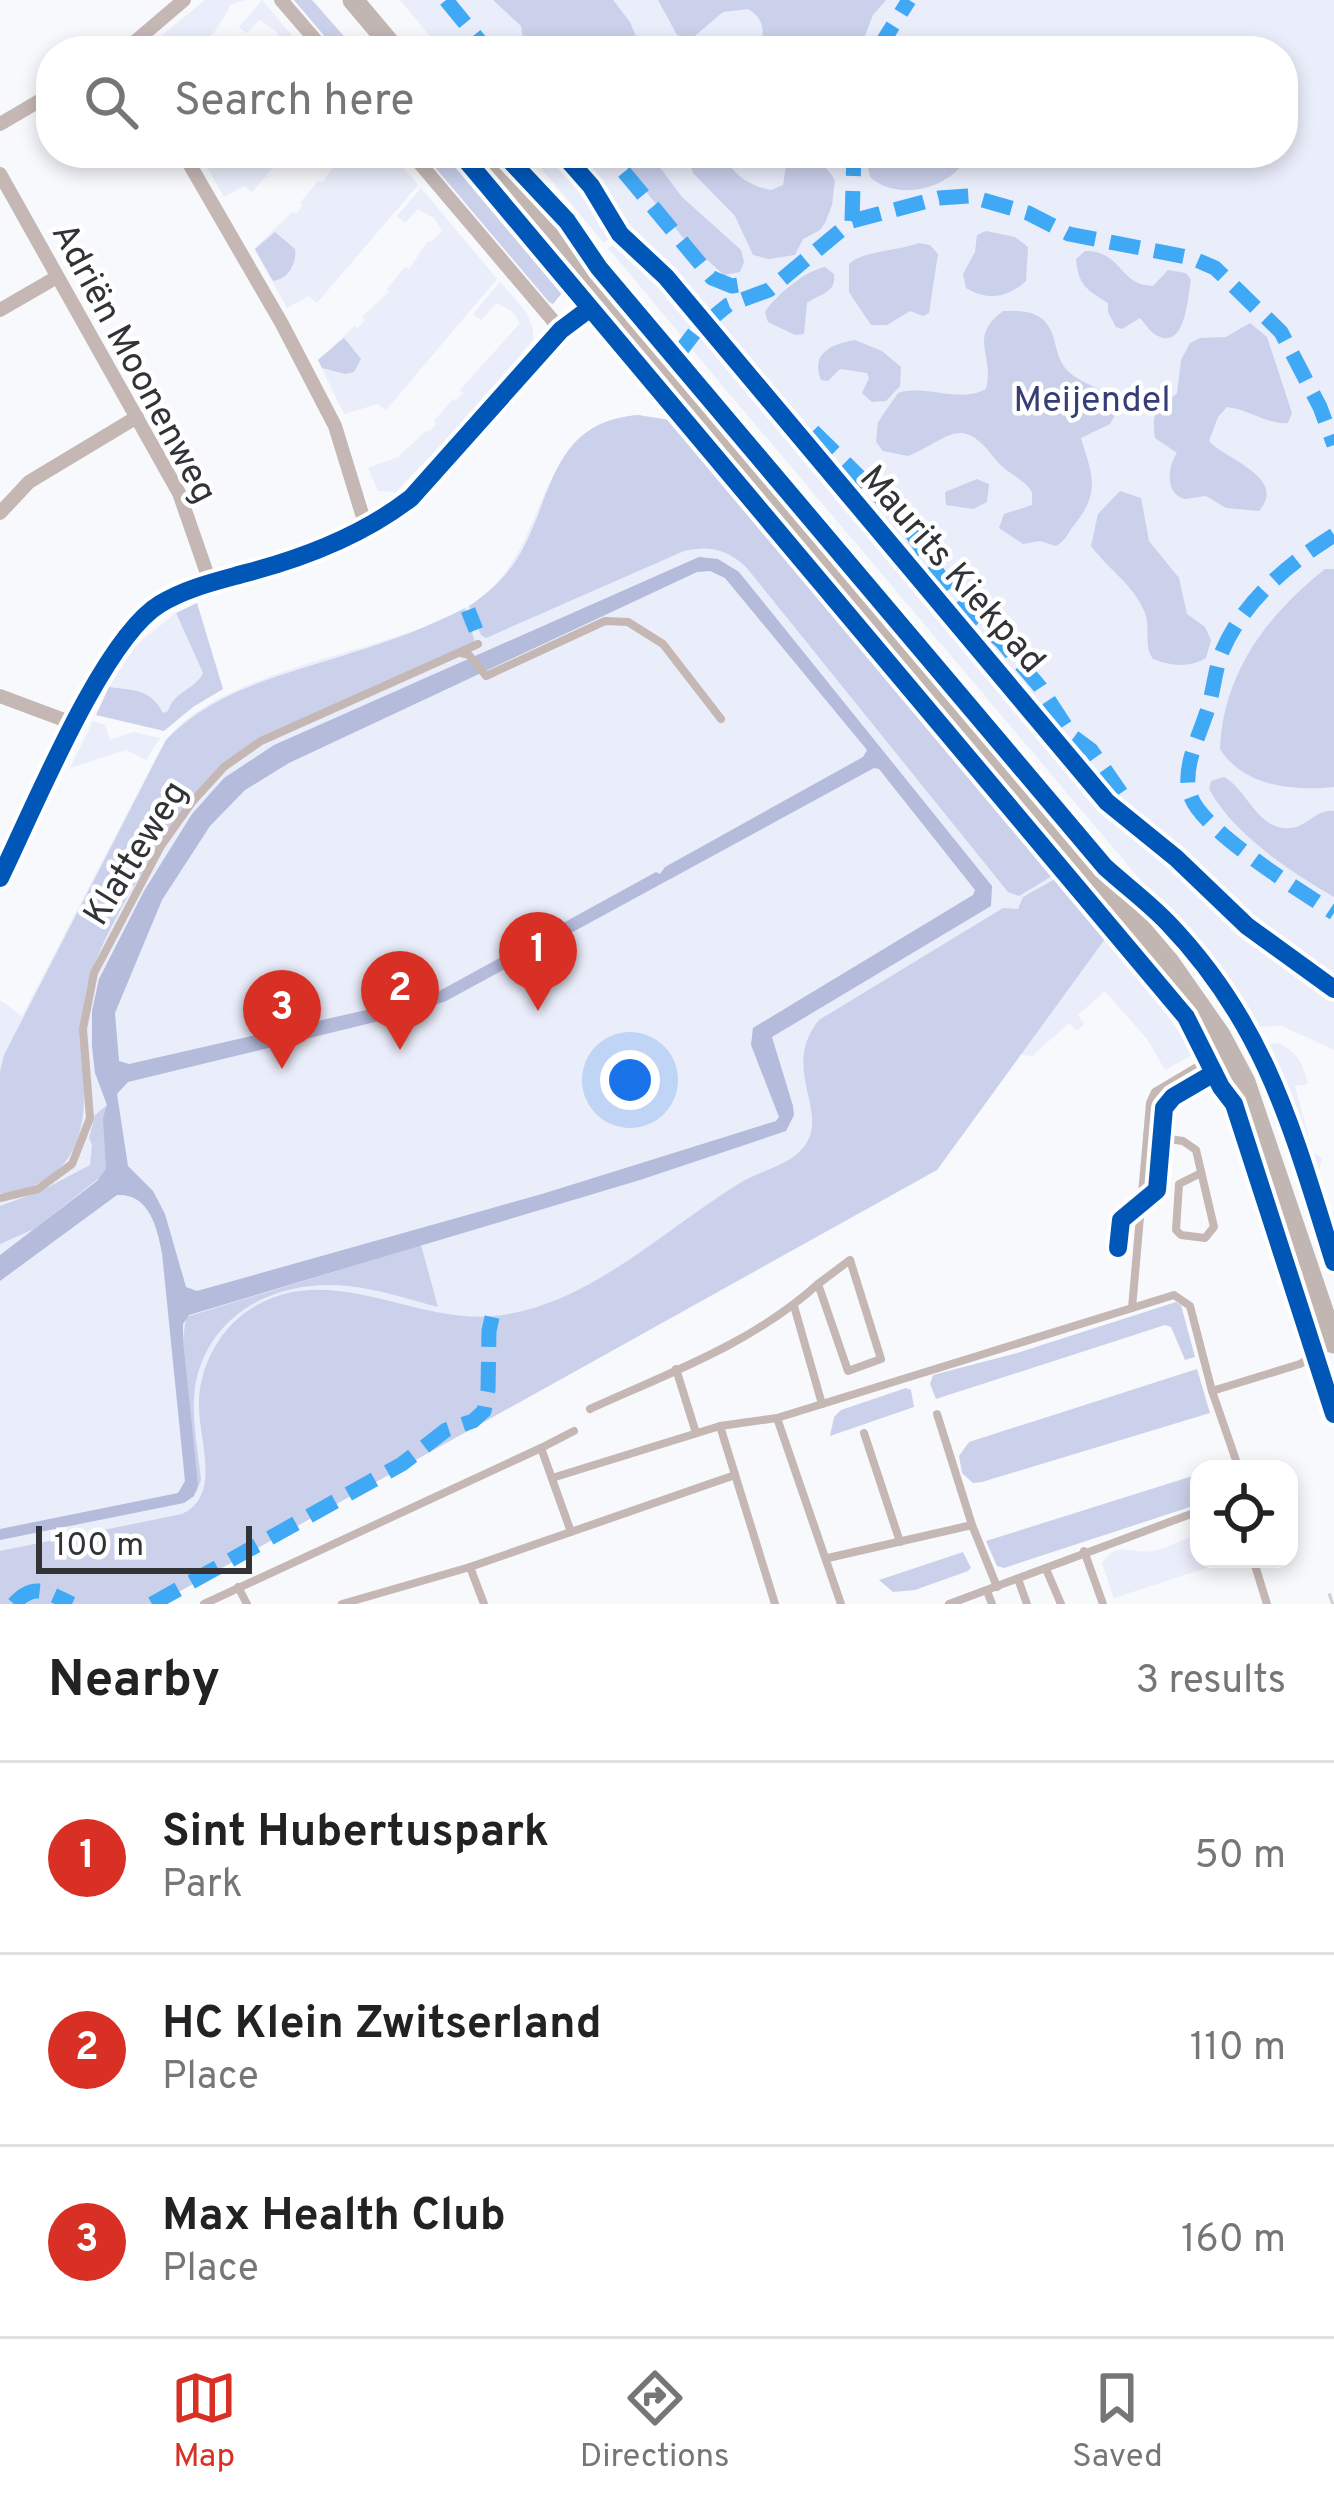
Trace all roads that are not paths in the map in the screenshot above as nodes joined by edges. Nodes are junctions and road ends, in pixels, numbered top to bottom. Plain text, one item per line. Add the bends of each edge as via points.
1 (184, 0) edge
2 (281, 0) edge
3 (353, 0) edge
4 (142, 36) edge
5 (312, 36) edge
6 (383, 36) edge
7 (36, 103) edge
8 (0, 124) edge
9 (192, 168) edge
10 (424, 168) edge
11 (495, 168) edge
12 (0, 174) edge
13 (565, 252) junction
14 (57, 277) junction
15 (598, 300) junction
16 (0, 310) edge
17 (561, 330) junction
18 (640, 341) junction
19 (137, 417) junction
20 (0, 513) edge
21 (366, 527) junction
22 (210, 582) junction
23 (478, 644) dead end
24 (464, 654) junction
25 (0, 696) edge
26 (721, 719) dead end
27 (75, 724) junction
28 (0, 878) edge
29 (1228, 1048) junction
30 (1147, 1136) junction
31 (1201, 1172) junction
32 (0, 1198) edge
33 (818, 1284) junction
34 (794, 1306) junction
35 (1132, 1308) junction
36 (1334, 1343) edge
37 (676, 1370) junction
38 (1212, 1390) junction
39 (822, 1404) junction
40 (590, 1408) dead end
41 (937, 1414) dead end
42 (777, 1418) junction
43 (720, 1426) junction
44 (574, 1431) dead end
45 (864, 1432) dead end
46 (697, 1433) junction
47 (541, 1448) junction
48 (1236, 1460) edge
49 (735, 1475) junction
50 (551, 1478) junction
51 (1190, 1514) edge
52 (972, 1525) junction
53 (571, 1532) junction
54 (900, 1542) junction
55 (1084, 1551) junction
56 (828, 1558) junction
57 (470, 1567) junction
58 (1046, 1568) junction
59 (1256, 1568) edge
60 (1018, 1580) junction
61 (238, 1587) junction
62 (992, 1589) junction
63 (204, 1604) edge
64 (247, 1604) edge
65 (341, 1604) edge
66 (484, 1604) edge
67 (775, 1604) edge
68 (842, 1604) edge
69 (952, 1604) edge
70 (992, 1604) edge
71 (1027, 1604) edge
72 (1061, 1604) edge
73 (1103, 1604) edge
74 (1268, 1604) edge

1 - 4 street
2 - 5 street
3 - 6 main road
7 - 8 street
9 - 21 street via 335,426
10 - 17 street
11 - 13 main road
12 - 14 street, Adriën Moonenweg
13 - 15 main road
13 - 18 main road via 605,287
14 - 16 street
14 - 19 street, Adriën Moonenweg
15 - 17 street
15 - 18 main road
17 - 21 street via 411,498
18 - 29 main road via 1169,962
19 - 20 street via 29,482
19 - 22 street, Adriën Moonenweg via 179,493
21 - 22 street
22 - 27 street via 138,623
23 - 24 lane, Klatteweg
24 - 26 lane via 486,676 604,621 628,622 663,644
24 - 32 lane, Klatteweg via 262,742 193,801 94,973 83,1029 89,1118 72,1164 38,1189
25 - 27 street
27 - 28 street
29 - 30 lane via 1155,1092
29 - 36 main road
30 - 31 lane via 1189,1143
30 - 35 lane
31 - 31 lane via 1214,1228 1205,1238 1176,1231 1179,1184
33 - 33 lane via 850,1260 881,1360 848,1371
33 - 34 lane
34 - 37 lane
34 - 39 lane
35 - 38 lane via 1184,1299
35 - 39 lane
36 - 38 lane via 1300,1364
37 - 40 lane
37 - 46 lane
38 - 48 lane
39 - 42 lane
41 - 52 lane
42 - 43 lane
42 - 56 lane
43 - 46 lane
43 - 49 lane
44 - 47 lane
45 - 54 lane
46 - 50 lane
47 - 50 lane
47 - 61 lane
49 - 53 lane
49 - 67 lane
50 - 53 lane
51 - 55 lane
52 - 54 lane
52 - 62 lane
53 - 57 lane
54 - 56 lane
55 - 58 lane
55 - 73 lane
56 - 68 lane
57 - 65 lane
57 - 66 lane
58 - 60 lane
58 - 72 lane
59 - 74 lane
60 - 62 lane
60 - 71 lane
61 - 63 lane
61 - 64 lane
62 - 69 lane
62 - 70 lane

